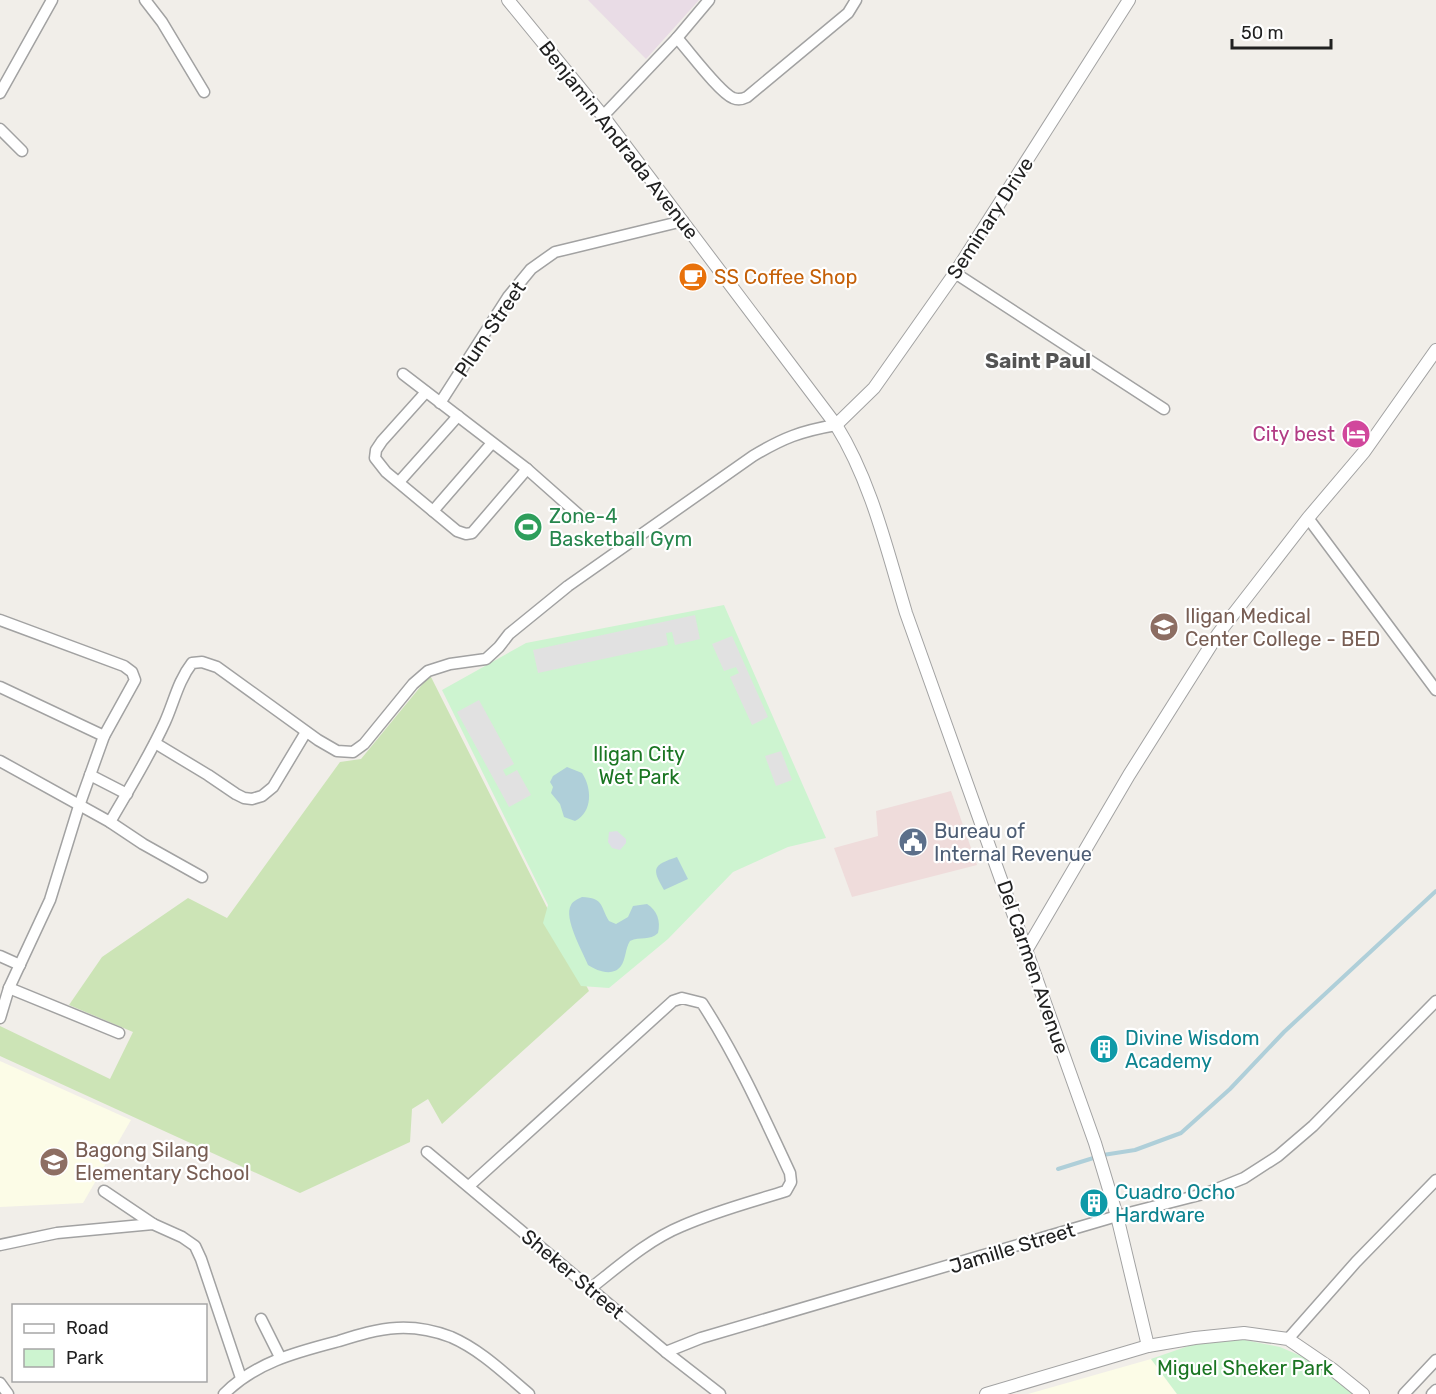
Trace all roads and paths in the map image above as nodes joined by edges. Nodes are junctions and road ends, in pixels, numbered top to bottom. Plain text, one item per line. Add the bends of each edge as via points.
1 (52, 0) edge
2 (145, 0) edge
3 (508, 0) edge
4 (709, 0) edge
5 (856, 0) edge
6 (1129, 0) edge
7 (677, 38) junction
8 (204, 92) dead end
9 (0, 93) edge
10 (603, 116) junction
11 (0, 129) edge
12 (22, 152) dead end
13 (683, 221) junction
14 (955, 273) junction
15 (1436, 350) edge
16 (403, 374) dead end
17 (426, 392) junction
18 (440, 403) junction
19 (1164, 409) dead end
20 (458, 416) junction
21 (836, 425) junction
22 (492, 443) junction
23 (527, 470) junction
24 (399, 482) junction
25 (433, 512) junction
26 (579, 515) dead end
27 (1308, 518) junction
28 (0, 620) edge
29 (0, 687) edge
30 (1436, 690) edge
31 (306, 732) junction
32 (104, 736) junction
33 (155, 743) junction
34 (0, 761) edge
35 (90, 775) junction
36 (127, 794) junction
37 (79, 806) junction
38 (110, 822) junction
39 (202, 877) dead end
40 (1028, 949) junction
41 (0, 956) edge
42 (20, 965) junction
43 (9, 988) junction
44 (1436, 1001) edge
45 (0, 1018) edge
46 (119, 1033) dead end
47 (427, 1152) dead end
48 (1436, 1180) edge
49 (469, 1186) junction
50 (104, 1191) dead end
51 (1117, 1216) junction
52 (153, 1224) junction
53 (0, 1245) edge
54 (591, 1288) junction
55 (261, 1319) dead end
56 (1288, 1339) junction
57 (1148, 1346) junction
58 (666, 1352) junction
59 (280, 1357) junction
60 (1436, 1360) edge
61 (241, 1378) junction
62 (0, 1383) edge
63 (1436, 1390) edge
64 (8, 1394) edge
65 (224, 1394) edge
66 (529, 1394) edge
67 (720, 1394) edge
68 (986, 1394) edge
69 (1363, 1394) edge
70 (1404, 1394) edge
71 (1432, 1394) edge

1 - 9 street
2 - 8 street
3 - 10 street, Benjamin Andrada Avenue
4 - 7 street
5 - 7 street via 848,13 741,99 723,90
6 - 14 street, Seminary Drive
7 - 10 street
10 - 13 street, Benjamin Andrada Avenue
11 - 12 street
13 - 18 street, Plum Street via 555,252 531,269 508,297
13 - 21 street, Benjamin Andrada Avenue
14 - 19 street
14 - 21 street, Seminary Drive via 874,388
15 - 27 street via 1364,452
16 - 17 street
17 - 18 street
17 - 24 street via 376,450 375,458
18 - 20 street
20 - 22 street
20 - 24 street
21 - 31 street via 781,439 753,456 568,586 509,634 486,659 428,671 353,752 337,751
21 - 40 street, Del Carmen Avenue via 851,450 882,533 906,613
22 - 23 street
22 - 25 street
23 - 25 street via 472,533 457,531
23 - 26 street
24 - 25 street
27 - 30 street
27 - 40 street via 1218,634 1129,775
28 - 32 street via 132,672 135,680
29 - 32 street
31 - 33 street via 273,787 252,799 236,794
31 - 33 street via 239,682 202,662 192,663 182,675
32 - 35 street
33 - 36 street
34 - 37 street
35 - 36 street
35 - 37 street
36 - 38 street
37 - 38 street
37 - 42 street via 50,900
38 - 39 street
40 - 51 street, Del Carmen Avenue
41 - 42 street
42 - 43 street
43 - 45 street
43 - 46 street
44 - 51 street, Jamille Street via 1313,1126 1244,1178 1207,1193
47 - 49 street, Sheker Street
48 - 56 street
49 - 54 street, Sheker Street
49 - 54 street via 673,1001 682,998 702,1004 746,1079 790,1173 790,1187 680,1227 641,1250
50 - 52 street
51 - 57 street, Del Carmen Avenue
51 - 58 street, Jamille Street via 701,1338
52 - 53 street via 57,1233
52 - 61 street via 195,1246
54 - 58 street, Sheker Street
55 - 59 street
56 - 57 street via 1244,1334
56 - 69 street
57 - 68 street
58 - 67 street, Sheker Street
59 - 61 street
59 - 66 street via 374,1331 425,1330 451,1337 479,1352
60 - 70 street
61 - 65 street
62 - 64 street
63 - 71 street

